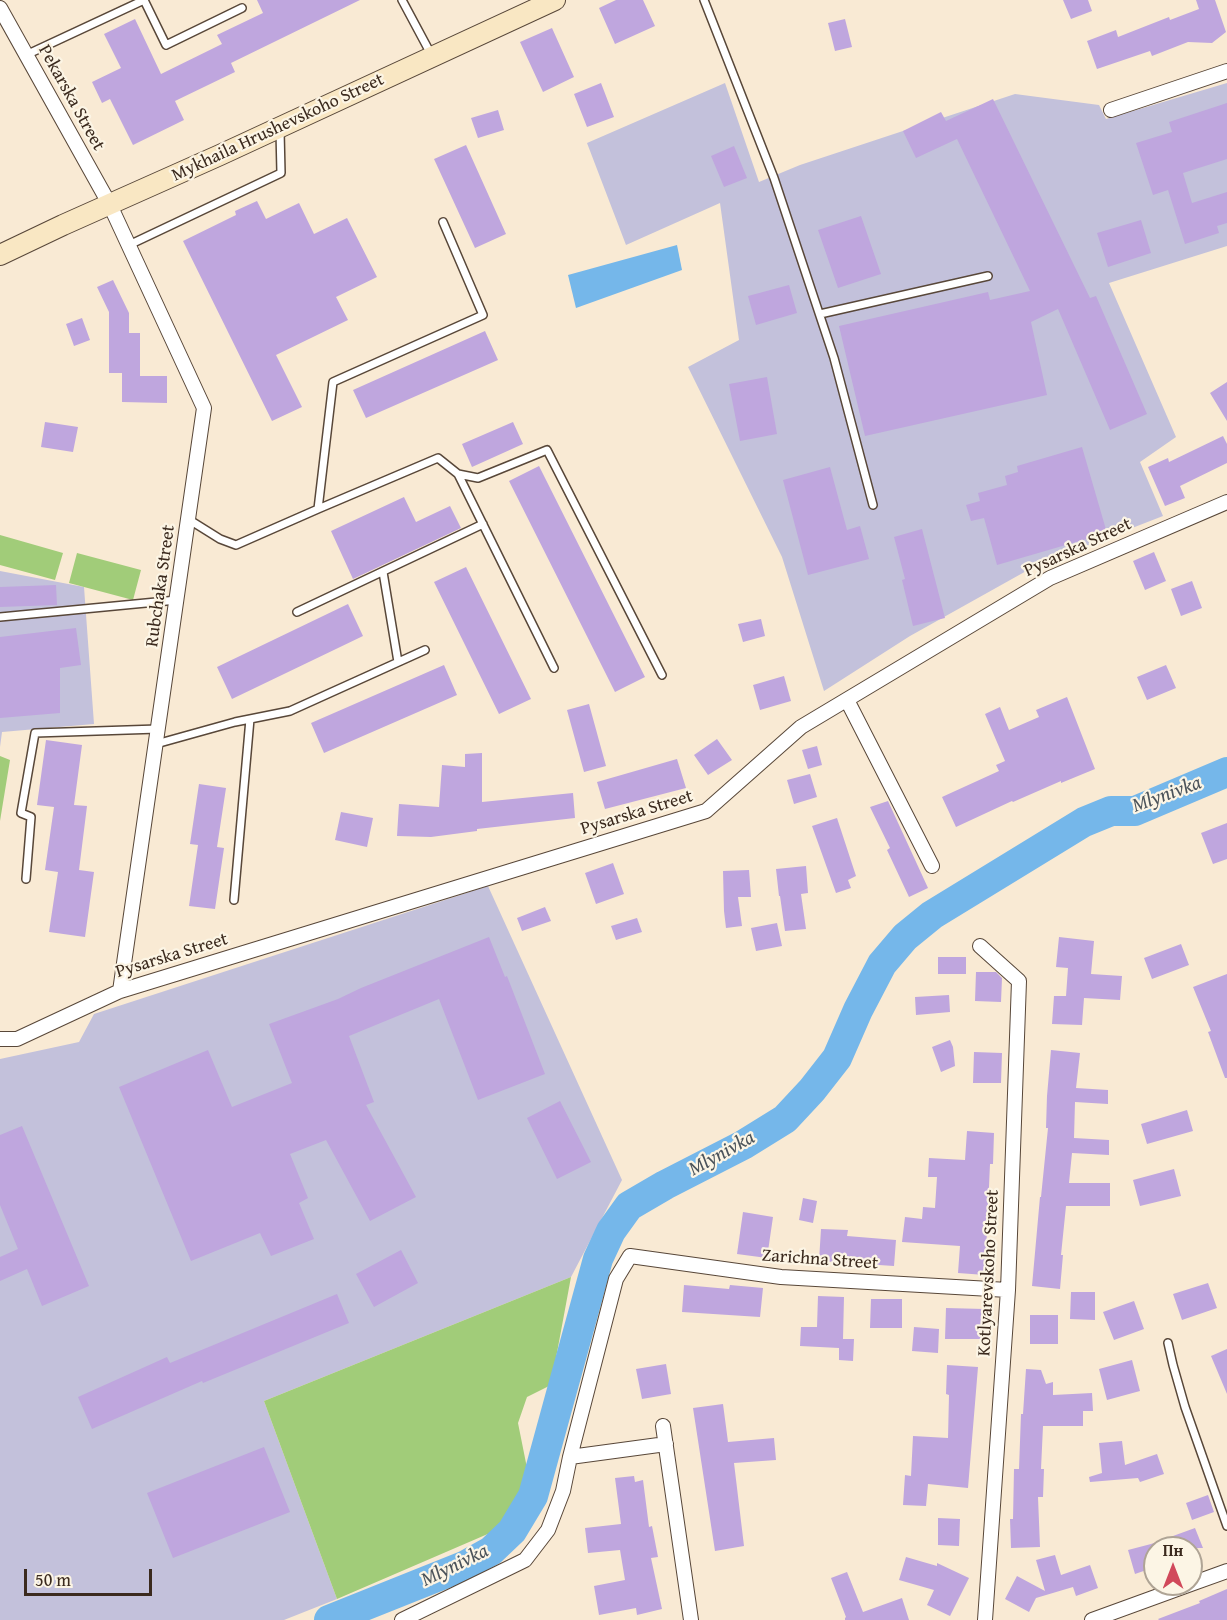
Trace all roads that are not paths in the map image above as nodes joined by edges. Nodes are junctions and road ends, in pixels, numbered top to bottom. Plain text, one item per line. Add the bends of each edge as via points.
1 (402, 0) edge
2 (555, 0) edge
3 (704, 0) edge
4 (0, 8) edge
5 (242, 8) dead end
6 (26, 55) junction
7 (432, 57) junction
8 (1227, 71) edge
9 (1111, 110) dead end
10 (280, 128) junction
11 (110, 205) junction
12 (443, 222) dead end
13 (129, 245) junction
14 (0, 255) edge
15 (988, 276) dead end
16 (820, 314) junction
17 (458, 474) junction
18 (1227, 502) edge
19 (873, 505) dead end
20 (318, 509) junction
21 (188, 519) junction
22 (483, 524) junction
23 (383, 572) junction
24 (177, 600) junction
25 (297, 612) dead end
26 (0, 617) edge
27 (425, 650) dead end
28 (398, 662) junction
29 (554, 668) dead end
30 (662, 675) dead end
31 (847, 699) junction
32 (250, 718) junction
33 (158, 729) junction
34 (156, 744) junction
35 (932, 867) dead end
36 (26, 879) dead end
37 (234, 900) dead end
38 (980, 946) dead end
39 (120, 991) junction
40 (0, 1040) edge
41 (1008, 1290) junction
42 (1168, 1343) dead end
43 (663, 1426) dead end
44 (666, 1444) junction
45 (570, 1457) junction
46 (1227, 1526) edge
47 (1227, 1571) edge
48 (1203, 1580) edge
49 (1158, 1596) edge
50 (402, 1620) edge
51 (691, 1620) edge
52 (985, 1620) edge
53 (1092, 1620) edge

1 - 7 lane
2 - 7 main road, Mykhaila Hrushevskoho Street
3 - 16 lane via 774,178
4 - 6 street, Pekarska Street
5 - 6 lane via 166,45 144,0
6 - 11 street, Pekarska Street
7 - 10 main road, Mykhaila Hrushevskoho Street
8 - 9 street
10 - 11 main road, Mykhaila Hrushevskoho Street
10 - 13 lane via 281,173
11 - 13 street, Rubchaka Street
11 - 14 main road, Mykhaila Hrushevskoho Street
12 - 20 lane via 483,315 333,382
13 - 21 street, Rubchaka Street via 204,408
15 - 16 lane
16 - 19 lane
17 - 20 lane via 438,458
17 - 22 lane
17 - 30 lane via 478,478 547,450
18 - 31 street, Pysarska Street via 1050,578
20 - 21 lane via 236,545
21 - 24 street, Rubchaka Street
22 - 23 lane
22 - 29 lane
23 - 25 lane
23 - 28 lane
24 - 26 lane
24 - 33 street, Rubchaka Street
27 - 28 lane
28 - 32 lane via 290,711
31 - 35 street
31 - 39 street, Pysarska Street via 801,727 706,811
32 - 34 lane
32 - 37 lane
33 - 34 street, Rubchaka Street
33 - 36 lane via 35,733 21,813 31,817
34 - 39 street, Rubchaka Street
38 - 41 street, Kotlyarevskoho Street via 1019,981
39 - 40 street, Pysarska Street via 17,1039
41 - 45 street, Zarichna Street via 781,1277 630,1256 616,1279
41 - 52 street, Kotlyarevskoho Street
42 - 46 lane via 1185,1407
43 - 44 street
44 - 45 street
44 - 51 street
45 - 50 street via 563,1491 548,1530 525,1560
47 - 48 street
49 - 53 street

